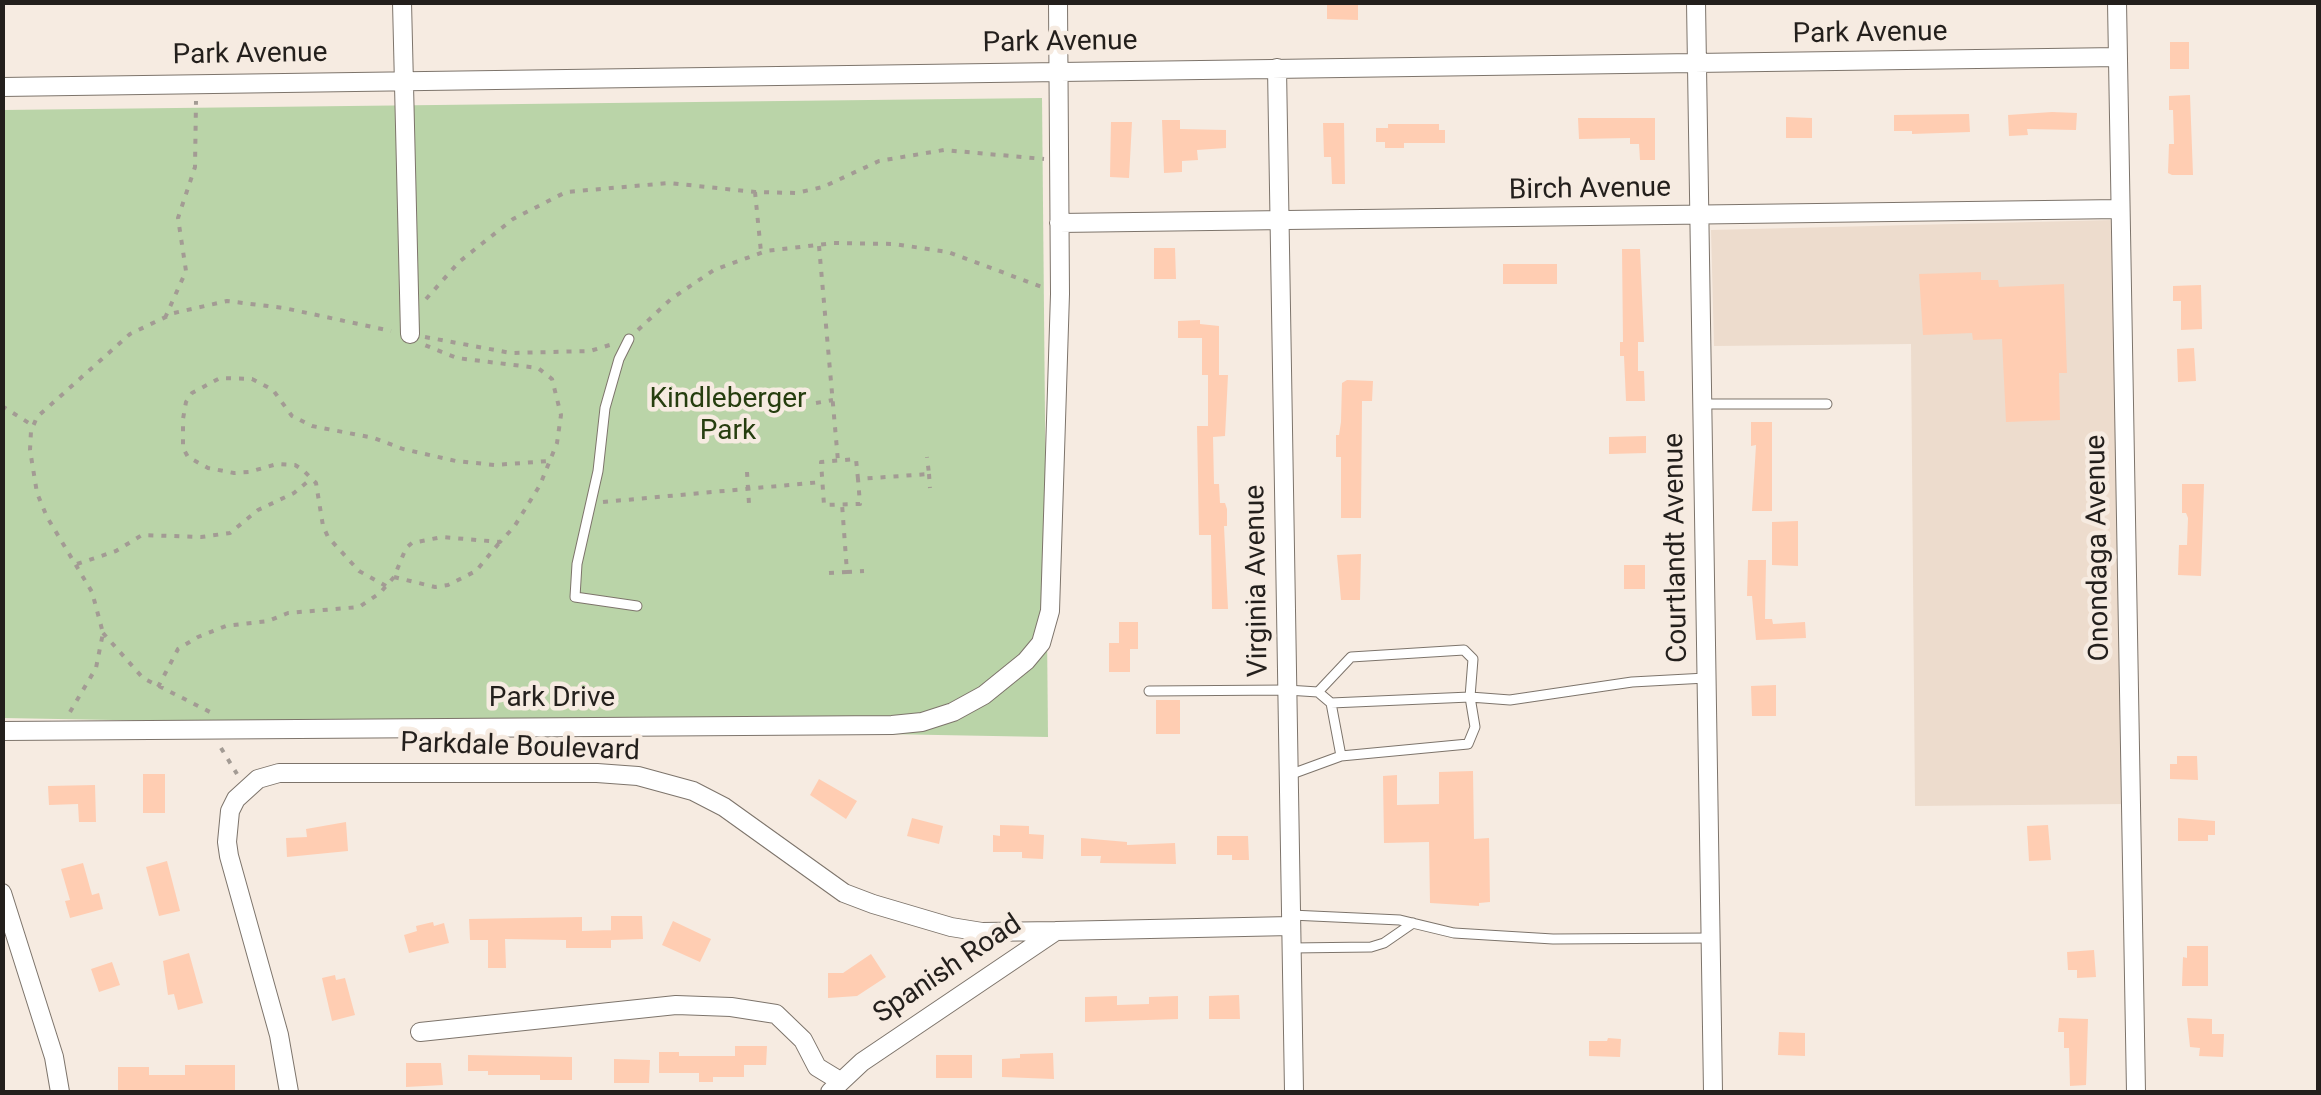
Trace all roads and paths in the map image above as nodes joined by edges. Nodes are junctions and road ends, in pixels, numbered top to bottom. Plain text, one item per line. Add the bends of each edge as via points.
1 (402, 2) edge
2 (1058, 2) edge
3 (1696, 2) edge
4 (2118, 2) edge
5 (2118, 57) junction
6 (1696, 64) junction
7 (1277, 68) junction
8 (1058, 71) junction
9 (404, 81) junction
10 (195, 84) junction
11 (2, 87) edge
12 (1059, 162) junction
13 (755, 192) junction
14 (2120, 209) junction
15 (1699, 216) junction
16 (1280, 221) junction
17 (1060, 222) junction
18 (819, 244) junction
19 (761, 253) junction
20 (1060, 294) junction
21 (410, 314) junction
22 (164, 318) junction
23 (410, 334) junction
24 (630, 338) junction
25 (833, 400) junction
26 (816, 404) dead end
27 (1702, 404) junction
28 (1827, 404) dead end
29 (2, 406) edge
30 (33, 426) junction
31 (927, 457) dead end
32 (838, 460) junction
33 (550, 461) junction
34 (747, 472) dead end
35 (929, 474) junction
36 (312, 478) junction
37 (858, 479) junction
38 (822, 482) junction
39 (930, 488) dead end
40 (749, 489) junction
41 (591, 503) junction
42 (749, 504) dead end
43 (842, 504) junction
44 (500, 542) junction
45 (77, 564) junction
46 (864, 571) dead end
47 (847, 572) junction
48 (829, 573) dead end
49 (394, 577) junction
50 (386, 586) junction
51 (638, 606) dead end
52 (103, 633) junction
53 (1706, 678) junction
54 (158, 687) junction
55 (1149, 690) dead end
56 (1288, 690) junction
57 (1318, 692) junction
58 (1470, 698) junction
59 (1331, 703) junction
60 (210, 720) junction
61 (2, 731) edge
62 (52, 731) junction
63 (1341, 756) junction
64 (1289, 776) junction
65 (246, 788) junction
66 (2, 893) edge
67 (1291, 920) junction
68 (1412, 923) junction
69 (1056, 931) junction
70 (1710, 938) junction
71 (1292, 948) junction
72 (420, 1032) dead end
73 (835, 1087) edge
74 (60, 1092) edge
75 (290, 1092) edge
76 (1294, 1092) edge
77 (1713, 1092) edge
78 (2136, 1092) edge

1 - 9 street
2 - 8 street
3 - 6 street, Courtlandt Avenue
4 - 5 street, Onondaga Avenue
5 - 6 street, Park Avenue
5 - 14 street, Onondaga Avenue
6 - 7 street, Park Avenue
6 - 15 street, Courtlandt Avenue
7 - 8 street, Park Avenue
7 - 16 street, Virginia Avenue
8 - 9 street, Park Avenue
8 - 12 street
9 - 10 street, Park Avenue
9 - 21 street
10 - 11 street, Park Avenue
10 - 22 path via 195,167 178,218 186,271
12 - 13 path via 944,150 879,161 809,191
12 - 17 street
13 - 19 path
13 - 21 path via 669,182 566,192 482,242
14 - 15 street, Birch Avenue
14 - 78 street, Onondaga Avenue
15 - 16 street, Birch Avenue
15 - 27 street, Courtlandt Avenue
16 - 17 street, Birch Avenue
16 - 56 street, Virginia Avenue
17 - 20 street
18 - 19 path
18 - 20 path via 948,252
18 - 25 path
19 - 24 path via 714,270
20 - 60 street, Park Drive via 1050,611 1041,643 1026,661 968,705 892,725
21 - 23 street
22 - 23 path via 226,301
22 - 30 path via 130,334
23 - 24 path via 512,352 590,352
23 - 33 path via 457,358 546,372 561,414
24 - 41 lane via 606,408
25 - 26 path
25 - 32 path
27 - 28 lane
27 - 53 street, Courtlandt Avenue
29 - 30 path
30 - 45 path via 38,493
31 - 35 path
32 - 37 path via 856,460
32 - 38 path via 821,462
33 - 36 path via 456,461 312,426 292,416 262,382 241,377 210,381 186,402 183,448 195,462 234,473 288,464
33 - 44 path via 532,500
34 - 40 path
35 - 37 path
35 - 39 path
36 - 45 path via 230,532 142,535
36 - 50 path via 328,537 359,572
37 - 43 path via 860,504
38 - 40 path
38 - 43 path via 824,505
40 - 41 path
40 - 42 path
41 - 51 lane via 575,597
43 - 47 path
44 - 49 path via 476,570 448,585
44 - 49 path via 442,537 412,543
45 - 52 path
46 - 47 path
47 - 48 path
49 - 50 path
50 - 54 path via 359,606 288,613 198,637 178,649
52 - 54 path
52 - 62 path via 85,692
53 - 58 lane via 1510,700
53 - 70 street, Courtlandt Avenue
54 - 60 path
55 - 56 lane
56 - 57 lane
56 - 64 street, Virginia Avenue
57 - 58 lane via 1350,657 1464,650 1474,659
57 - 59 lane
58 - 59 lane
58 - 63 lane via 1475,727 1468,744
59 - 63 lane
60 - 62 street, Park Drive
60 - 65 path
61 - 62 street, Park Drive
63 - 64 lane
64 - 67 street, Virginia Avenue
65 - 69 street, Parkdale Boulevard via 258,778 316,771 638,776 724,807 844,892 873,904 967,930
65 - 75 street via 230,811 229,856
66 - 74 street
67 - 68 lane
67 - 69 street, Spanish Road
67 - 71 street, Virginia Avenue
68 - 70 lane via 1454,933 1553,939
68 - 71 lane via 1371,947
69 - 73 street, Spanish Road
70 - 77 street, Courtlandt Avenue
71 - 76 street, Virginia Avenue
72 - 73 street via 676,1006 731,1008 776,1014

